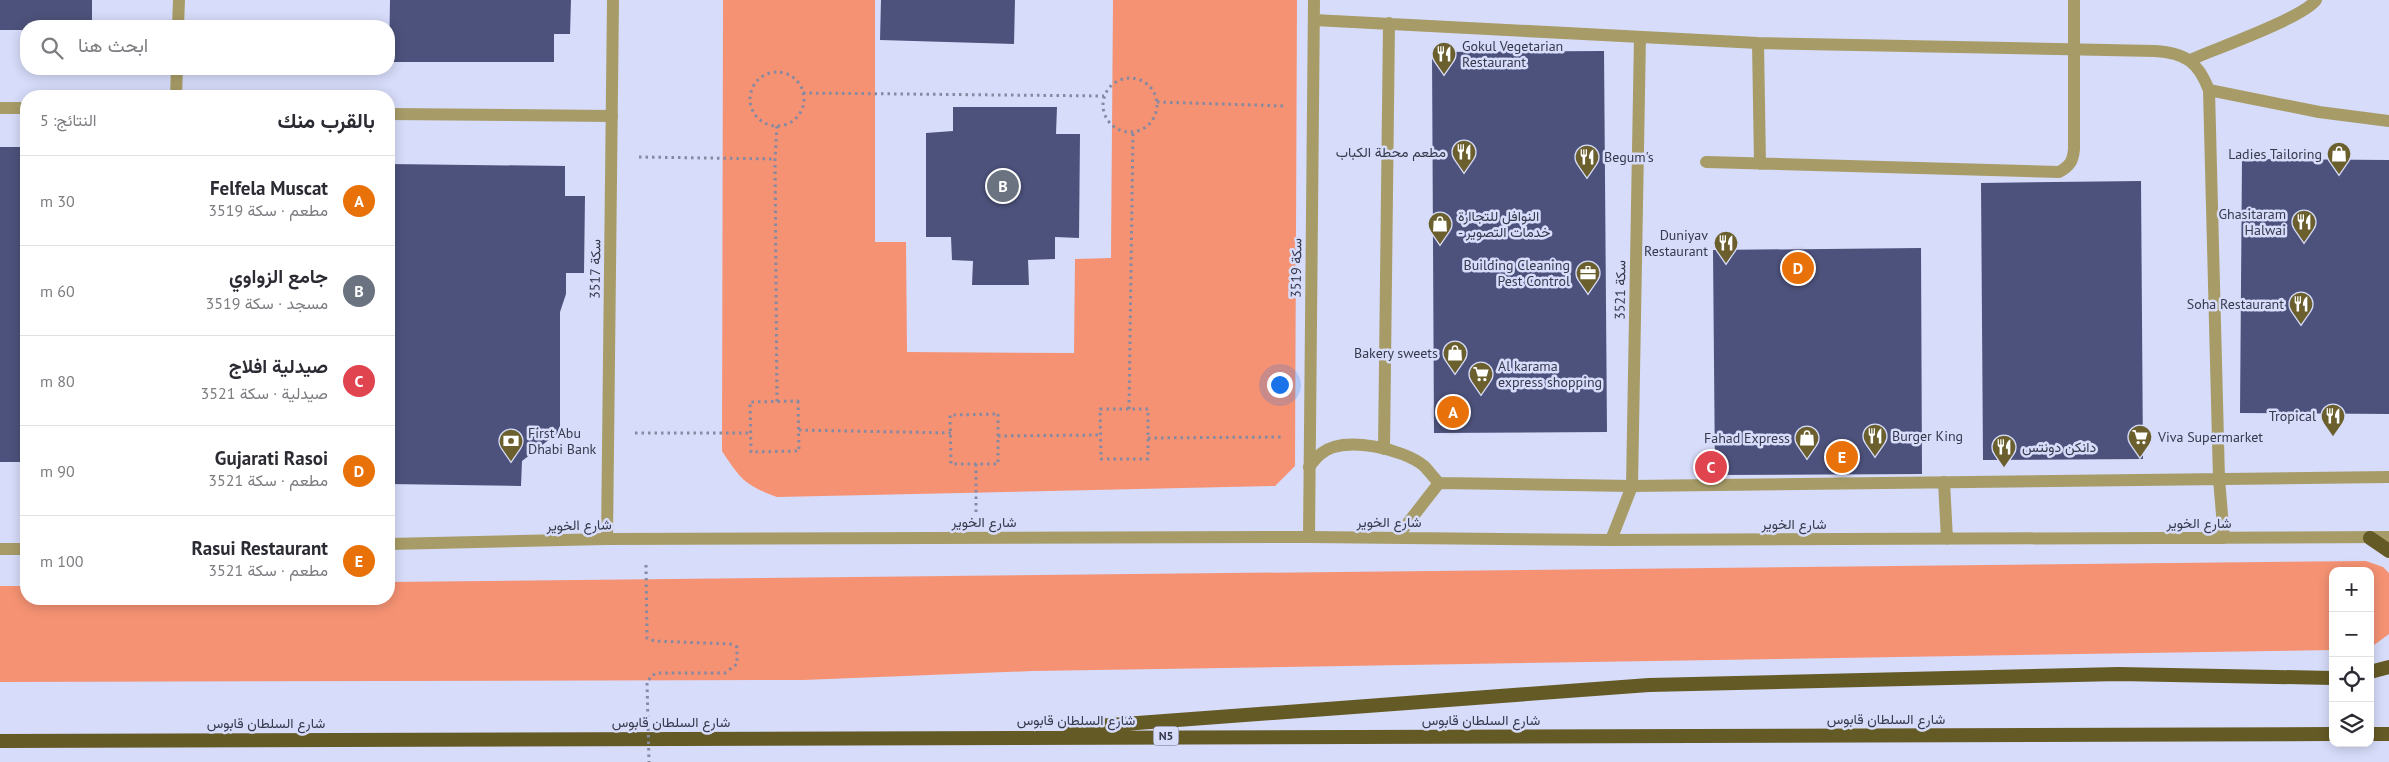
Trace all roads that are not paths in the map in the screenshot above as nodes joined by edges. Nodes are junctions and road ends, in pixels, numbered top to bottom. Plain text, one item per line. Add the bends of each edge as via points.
1 (179, 0) edge
2 (613, 0) edge
3 (1314, 0) edge
4 (2074, 0) edge
5 (2316, 0) edge
6 (178, 20) edge
7 (1314, 20) junction
8 (1389, 24) junction
9 (1640, 37) junction
10 (1758, 43) junction
11 (2074, 49) junction
12 (2190, 60) junction
13 (177, 75) edge
14 (176, 90) edge
15 (2209, 90) junction
16 (0, 108) edge
17 (20, 108) edge
18 (395, 114) edge
19 (612, 116) junction
20 (2389, 120) edge
21 (1706, 162) dead end
22 (1760, 164) junction
23 (1384, 449) junction
24 (1309, 467) junction
25 (2389, 477) edge
26 (2219, 479) junction
27 (1944, 482) junction
28 (1439, 483) junction
29 (1632, 486) junction
30 (1309, 537) junction
31 (1397, 537) junction
32 (2389, 537) edge
33 (2224, 538) junction
34 (2370, 538) junction
35 (607, 539) junction
36 (1947, 539) junction
37 (1611, 540) junction
38 (395, 544) edge
39 (0, 549) edge
40 (20, 549) edge
41 (2389, 551) edge
42 (2389, 667) edge
43 (2374, 671) edge
44 (2389, 677) edge
45 (2329, 678) edge
46 (2374, 678) edge
47 (2329, 734) edge
48 (2374, 734) edge
49 (2389, 734) edge
50 (956, 736) junction
51 (0, 741) edge

1 - 6 street
2 - 19 street, سكة 3517
3 - 7 street, سكة 3519
4 - 11 street
5 - 12 street via 2277,24
7 - 8 street
7 - 24 street, سكة 3519
8 - 9 street
8 - 23 street
9 - 10 street
9 - 29 street, سكة 3521
10 - 11 street
10 - 22 street
11 - 12 street via 2173,52
11 - 22 street via 2073,159 2059,172
12 - 15 street via 2202,73
13 - 14 street
15 - 20 street via 2310,110
15 - 26 street
16 - 17 street
18 - 19 street
19 - 35 street, سكة 3517
21 - 22 street
23 - 24 street via 1338,445 1322,452
23 - 28 street via 1399,452 1424,466
24 - 30 street, سكة 3519
25 - 26 street
26 - 27 street
26 - 33 street
27 - 29 street
27 - 36 street
28 - 29 street
28 - 31 street
29 - 37 street, سكة 3521
30 - 31 street, شارع الخوير
30 - 35 street, شارع الخوير
31 - 37 street, شارع الخوير
32 - 34 street, شارع الخوير
33 - 34 street, شارع الخوير
33 - 36 street, شارع الخوير
34 - 41 highway
35 - 38 street, شارع الخوير
36 - 37 street, شارع الخوير
39 - 40 street
42 - 43 highway
44 - 46 highway
45 - 50 highway via 2119,674 1649,686
47 - 50 highway, شارع السلطان قابوس / N5
48 - 49 highway
50 - 51 highway, شارع السلطان قابوس / N5

